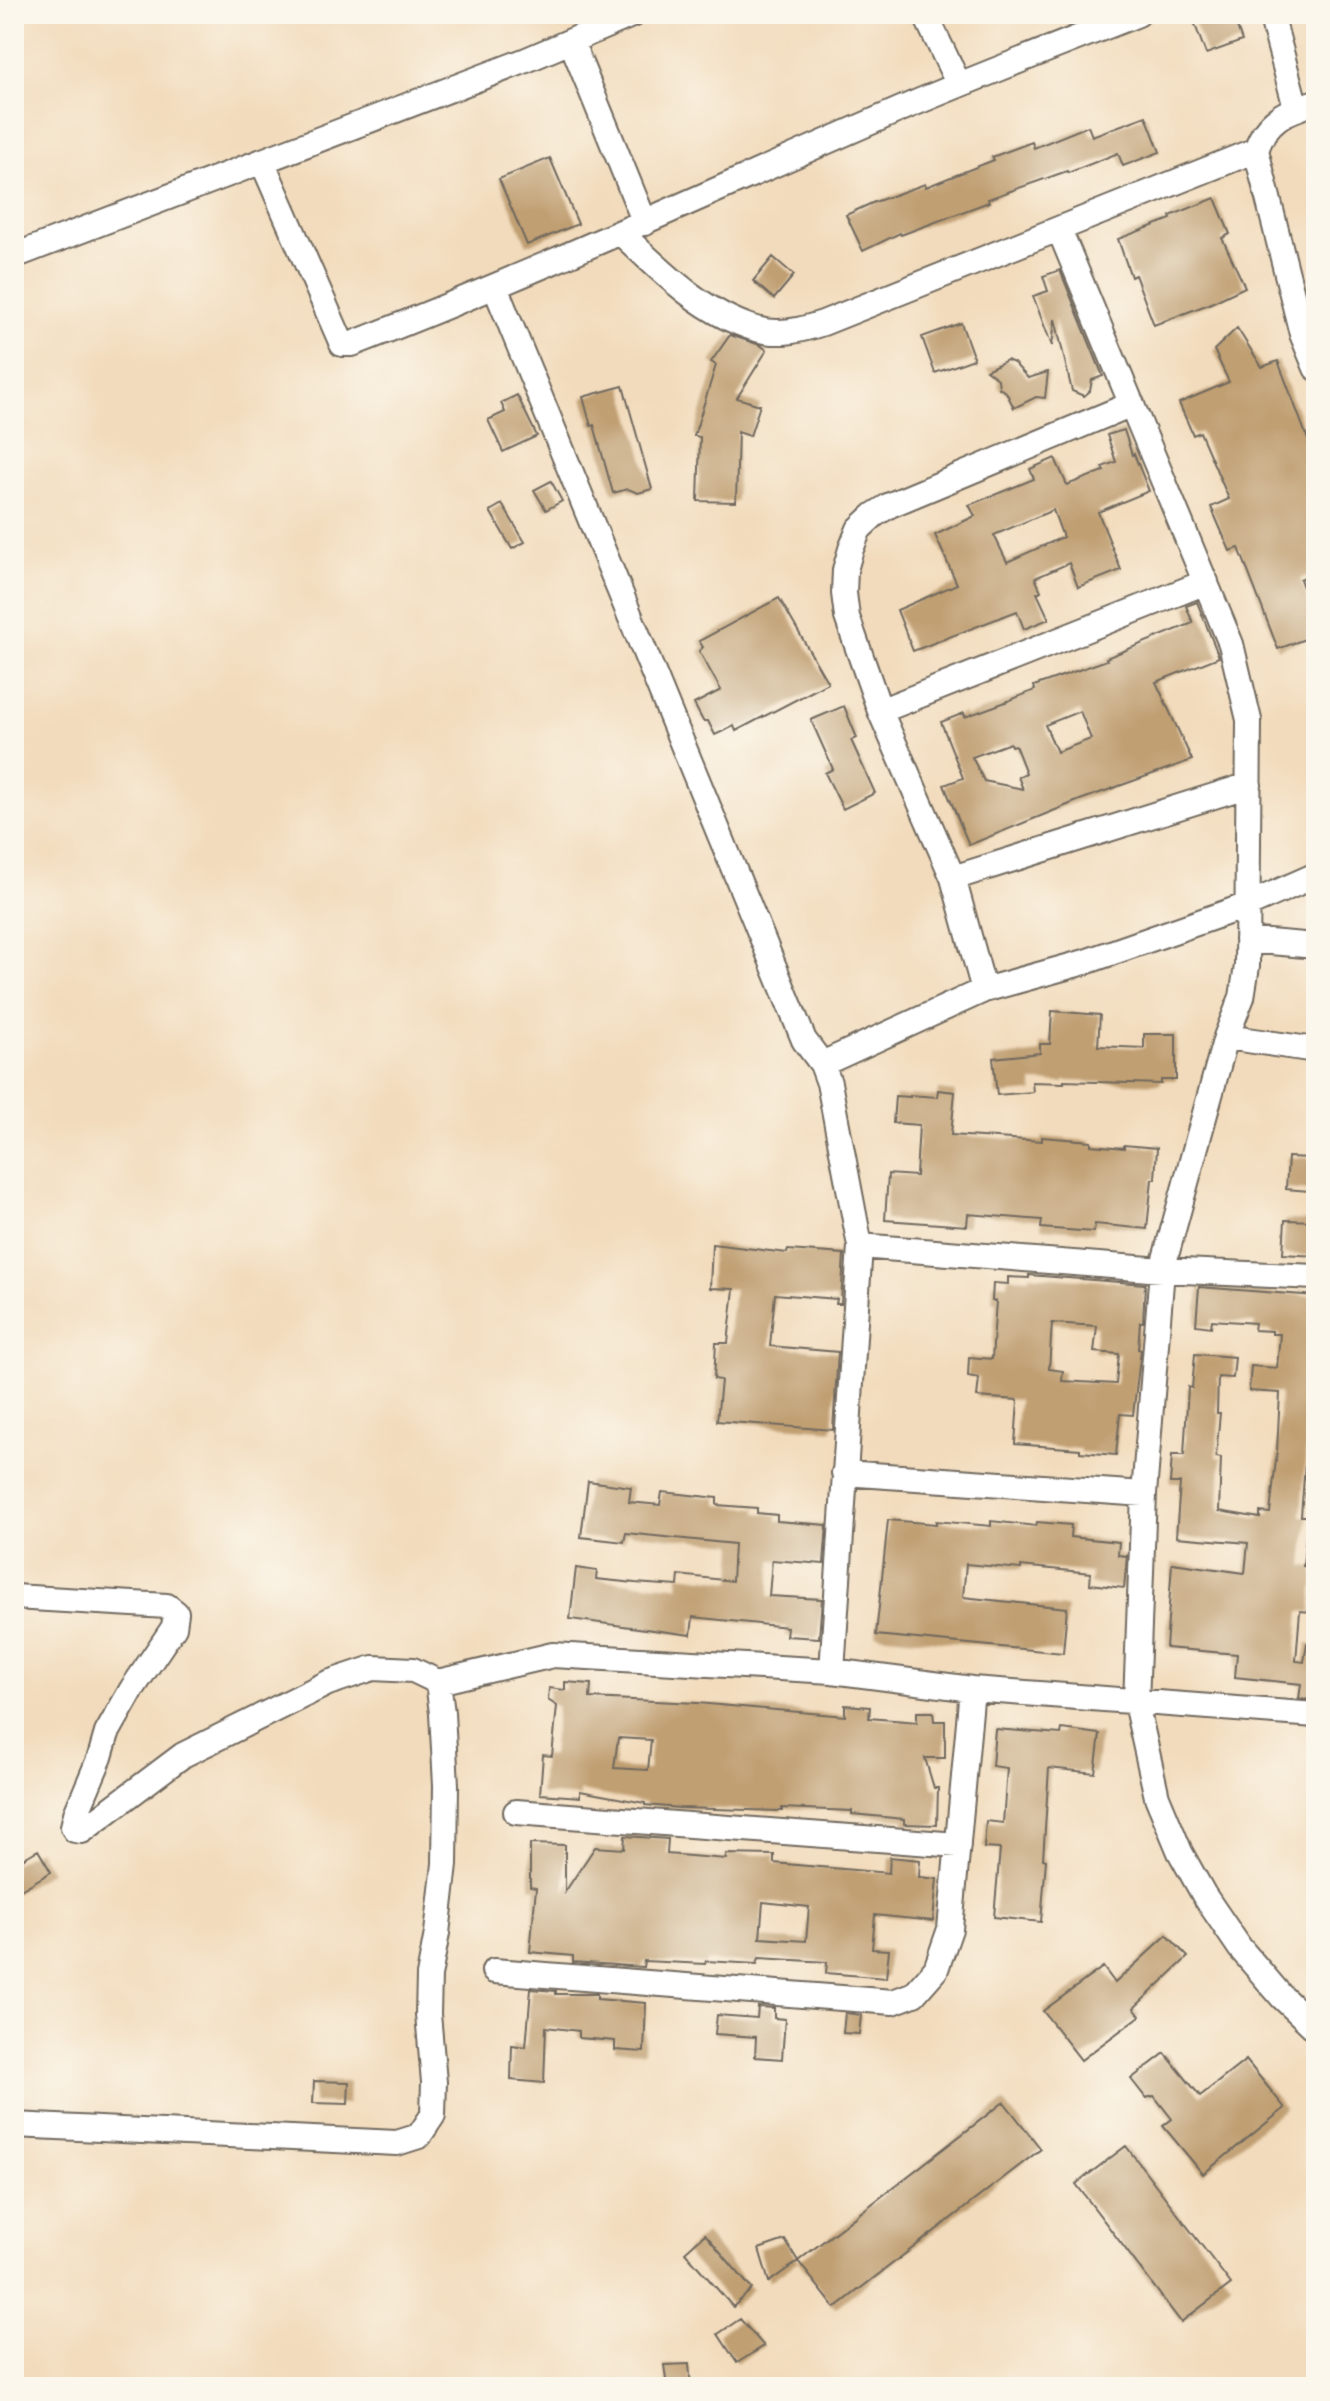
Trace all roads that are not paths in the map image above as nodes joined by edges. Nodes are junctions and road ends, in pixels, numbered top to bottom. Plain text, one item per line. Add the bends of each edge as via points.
1 (634, 14) edge
2 (925, 14) edge
3 (1138, 14) edge
4 (1271, 14) edge
5 (571, 41) junction
6 (959, 85) junction
7 (1306, 105) edge
8 (1256, 150) junction
9 (262, 161) junction
10 (645, 223) junction
11 (1059, 229) junction
12 (621, 233) junction
13 (14, 256) edge
14 (495, 287) junction
15 (1309, 331) edge
16 (1316, 368) edge
17 (1132, 404) junction
18 (1206, 582) junction
19 (880, 711) junction
20 (1249, 785) junction
21 (1316, 875) edge
22 (953, 878) junction
23 (1248, 905) junction
24 (1247, 940) junction
25 (1316, 946) edge
26 (984, 990) junction
27 (1226, 1037) junction
28 (1316, 1050) edge
29 (822, 1064) junction
30 (860, 1246) junction
31 (1162, 1270) junction
32 (1316, 1277) edge
33 (844, 1473) junction
34 (1144, 1494) junction
35 (14, 1597) edge
36 (832, 1671) junction
37 (438, 1682) junction
38 (972, 1689) junction
39 (1136, 1703) junction
40 (1316, 1715) edge
41 (516, 1812) dead end
42 (958, 1845) junction
43 (494, 1971) dead end
44 (1316, 2029) edge
45 (14, 2125) edge

1 - 5 street
2 - 6 street
3 - 6 street
4 - 7 street
5 - 9 street
5 - 10 street
6 - 10 street
7 - 8 street via 1275,119
8 - 11 street
8 - 15 street
9 - 13 street
9 - 14 street via 342,344
10 - 12 street
11 - 12 street via 823,323 783,332 758,330 694,298
11 - 17 street
12 - 14 street
14 - 29 street via 804,1040
15 - 16 street
17 - 18 street
17 - 19 street via 890,505 859,529 845,570 844,593 847,617
18 - 19 street
18 - 20 street via 1231,644 1249,720
19 - 22 street
20 - 22 street
20 - 23 street
21 - 23 street
22 - 26 street
23 - 24 street
23 - 26 street via 1085,962
24 - 25 street
24 - 27 street via 1242,997
26 - 29 street
27 - 28 street
27 - 31 street
29 - 30 street
30 - 31 street
30 - 33 street
31 - 32 street
31 - 34 street
33 - 34 street
33 - 36 street
34 - 39 street
35 - 37 street via 167,1606 176,1613 174,1627 107,1733 76,1814 75,1830 82,1831 183,1755 328,1683 373,1668 413,1670
36 - 37 street via 553,1655
36 - 38 street
37 - 45 street via 446,1785 445,1864 429,1976 433,2115 419,2136 397,2143
38 - 39 street
38 - 42 street
39 - 40 street
39 - 44 street via 1157,1797 1180,1852 1240,1948
41 - 42 street
42 - 43 street via 950,1929 936,1969 914,1994 893,2002

